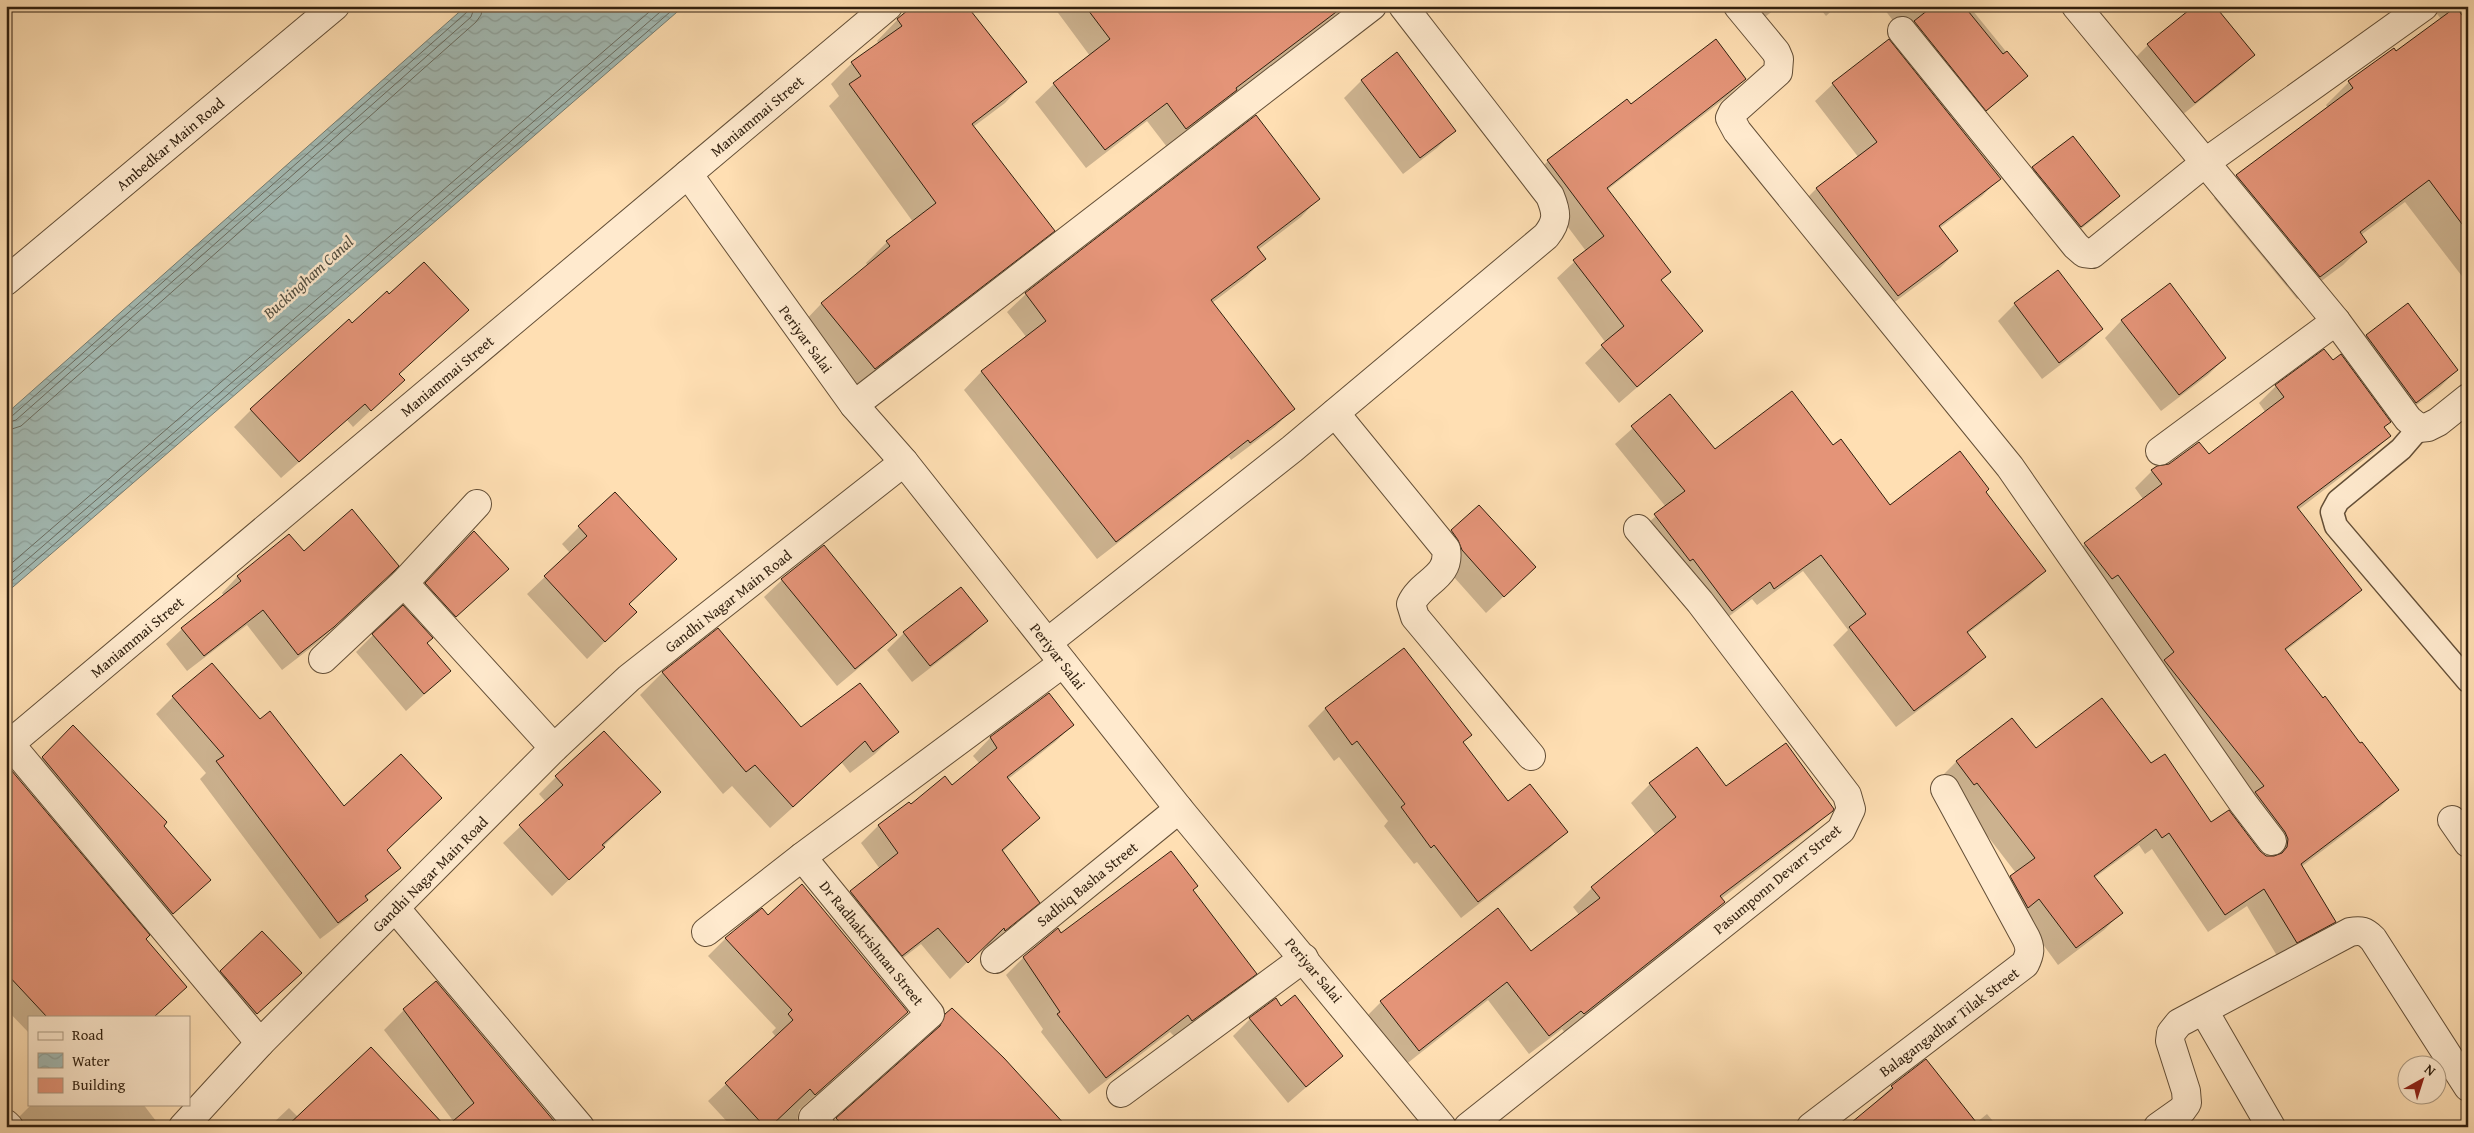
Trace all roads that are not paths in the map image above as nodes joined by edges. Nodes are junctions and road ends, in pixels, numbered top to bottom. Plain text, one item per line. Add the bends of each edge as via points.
1 (335, 6) edge
2 (888, 6) edge
3 (1372, 6) edge
4 (1404, 6) edge
5 (1738, 6) edge
6 (2076, 6) edge
7 (2424, 6) edge
8 (1902, 31) dead end
9 (2206, 162) junction
10 (688, 174) junction
11 (6, 281) edge
12 (2336, 321) junction
13 (2468, 398) edge
14 (854, 405) junction
15 (1335, 413) junction
16 (2419, 428) junction
17 (2160, 451) dead end
18 (904, 462) junction
19 (477, 504) dead end
20 (1638, 529) dead end
21 (404, 583) junction
22 (1056, 652) junction
23 (323, 659) dead end
24 (2468, 681) edge
25 (8, 746) edge
26 (554, 748) junction
27 (1532, 756) dead end
28 (1945, 790) dead end
29 (1179, 810) junction
30 (2452, 820) dead end
31 (2272, 841) dead end
32 (2468, 842) edge
33 (802, 857) junction
34 (396, 909) junction
35 (706, 932) dead end
36 (1304, 958) junction
37 (995, 959) dead end
38 (2204, 1011) junction
39 (260, 1043) junction
40 (2468, 1087) edge
41 (1121, 1093) dead end
42 (183, 1127) edge
43 (580, 1127) edge
44 (822, 1127) edge
45 (1442, 1127) edge
46 (1468, 1127) edge
47 (1811, 1127) edge
48 (2158, 1127) edge
49 (2271, 1127) edge

1 - 11 street, Ambedkar Main Road
2 - 10 street, Maniammai Street
3 - 14 street
4 - 15 street via 1550,196 1557,212 1555,225 1546,236
5 - 31 street via 1779,60 1778,72 1733,112 1730,118 1737,131 2010,468
6 - 9 street
7 - 9 street
8 - 9 street via 2084,252 2092,254 2100,249
9 - 12 street
10 - 14 street, Periyar Salai
10 - 25 street, Maniammai Street
12 - 16 street via 2408,419
12 - 17 street
13 - 16 street via 2438,422
14 - 18 street, Periyar Salai
15 - 22 street
15 - 27 street via 1446,549 1448,560 1440,574 1415,594 1410,604 1414,617
16 - 24 lane via 2401,449 2338,501 2332,512 2336,526
18 - 22 street, Periyar Salai
18 - 26 street, Gandhi Nagar Main Road via 629,678
19 - 21 street
20 - 46 street, Pasumponn Devarr Street via 1700,602 1841,787 1851,809 1840,830
21 - 23 street
21 - 26 street
22 - 29 street, Periyar Salai
22 - 33 street
25 - 39 street
26 - 34 street, Gandhi Nagar Main Road
28 - 47 street, Balagangadhar Tilak Street via 2026,938 2030,954 2025,964
29 - 36 street, Periyar Salai
29 - 37 street, Sadhiq Basha Street
30 - 32 street
33 - 35 street
33 - 44 street, Dr Radhakrishnan Street via 930,1014 813,1118
34 - 39 street, Gandhi Nagar Main Road
34 - 43 street
36 - 41 street
36 - 45 street, Periyar Salai
38 - 40 street via 2350,932 2366,932 2373,938
38 - 48 street via 2179,1023 2170,1033 2187,1103
38 - 49 street
39 - 42 street, Gandhi Nagar Main Road

